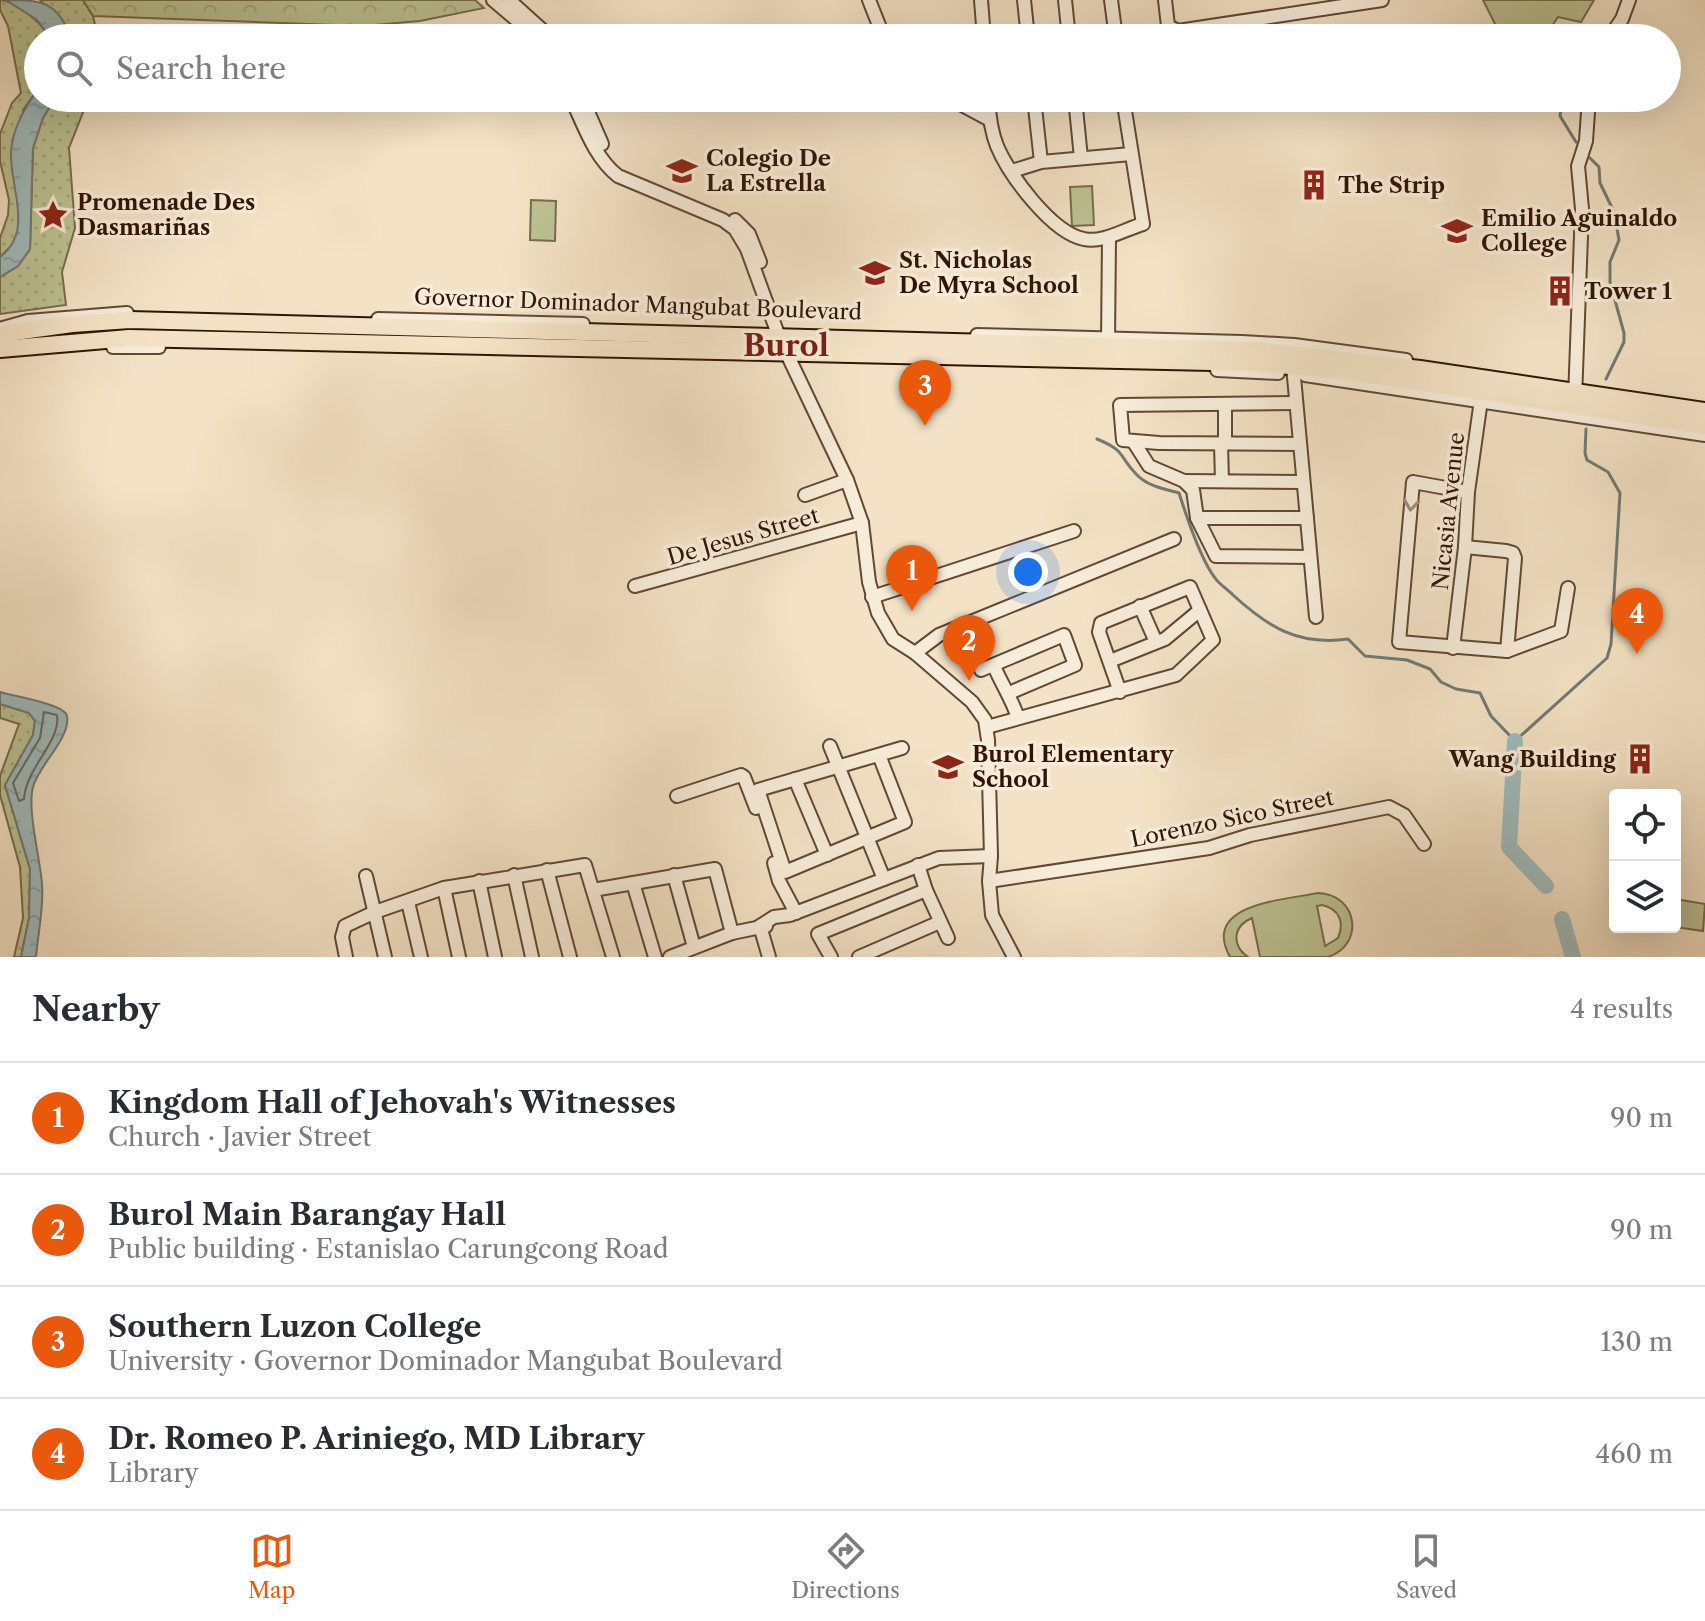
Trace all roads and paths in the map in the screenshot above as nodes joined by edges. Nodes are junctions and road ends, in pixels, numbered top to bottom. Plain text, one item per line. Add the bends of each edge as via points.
1 (493, 0) edge
2 (509, 0) edge
3 (869, 0) edge
4 (981, 0) edge
5 (1024, 0) edge
6 (1065, 0) edge
7 (1111, 0) edge
8 (1165, 0) edge
9 (1382, 0) edge
10 (1629, 0) edge
11 (521, 24) edge
12 (536, 24) edge
13 (878, 24) edge
14 (983, 24) edge
15 (1027, 24) edge
16 (1068, 24) edge
17 (1114, 24) edge
18 (1168, 24) edge
19 (1224, 24) edge
20 (1619, 24) edge
21 (577, 112) edge
22 (588, 112) edge
23 (975, 112) edge
24 (989, 112) edge
25 (1036, 112) edge
26 (1076, 112) edge
27 (1125, 112) edge
28 (1587, 112) edge
29 (990, 120) junction
30 (1131, 154) junction
31 (1081, 158) junction
32 (1041, 162) junction
33 (1012, 171) junction
34 (1106, 238) junction
35 (0, 332) edge
36 (593, 340) junction
37 (784, 341) junction
38 (1105, 345) junction
39 (0, 349) edge
40 (1272, 353) junction
41 (0, 356) edge
42 (1344, 365) junction
43 (1293, 370) junction
44 (1482, 390) junction
45 (1574, 400) junction
46 (1296, 403) junction
47 (1225, 404) junction
48 (1705, 404) edge
49 (1705, 411) edge
50 (1705, 426) edge
51 (1705, 435) edge
52 (1133, 441) junction
53 (1223, 444) junction
54 (1300, 444) junction
55 (847, 480) junction
56 (1184, 481) junction
57 (1222, 481) junction
58 (1303, 482) junction
59 (1468, 492) junction
60 (805, 495) dead end
61 (1197, 518) junction
62 (1307, 518) junction
63 (862, 523) junction
64 (1074, 531) dead end
65 (1174, 539) dead end
66 (1465, 547) junction
67 (1310, 557) junction
68 (635, 586) dead end
69 (1568, 588) dead end
70 (872, 597) junction
71 (1140, 606) junction
72 (1200, 610) junction
73 (1316, 617) dead end
74 (1156, 642) junction
75 (1453, 648) junction
76 (1507, 651) junction
77 (915, 653) junction
78 (1110, 661) junction
79 (994, 666) junction
80 (981, 670) dead end
81 (1120, 692) junction
82 (1009, 693) junction
83 (1018, 718) junction
84 (987, 727) junction
85 (830, 746) dead end
86 (902, 748) dead end
87 (879, 755) junction
88 (838, 766) junction
89 (795, 779) junction
90 (677, 796) dead end
91 (867, 838) junction
92 (1424, 844) dead end
93 (827, 855) junction
94 (991, 856) junction
95 (918, 865) junction
96 (547, 870) junction
97 (514, 875) junction
98 (674, 875) junction
99 (366, 876) dead end
100 (884, 879) junction
101 (479, 881) junction
102 (989, 881) junction
103 (633, 883) junction
104 (444, 888) junction
105 (593, 890) junction
106 (926, 890) junction
107 (408, 902) junction
108 (375, 912) junction
109 (793, 914) junction
110 (940, 922) junction
111 (760, 926) junction
112 (732, 933) junction
113 (948, 938) dead end
114 (694, 947) junction
115 (346, 957) edge
116 (385, 957) edge
117 (421, 957) edge
118 (459, 957) edge
119 (495, 957) edge
120 (532, 957) edge
121 (570, 957) edge
122 (613, 957) edge
123 (655, 957) edge
124 (670, 957) edge
125 (769, 957) edge
126 (831, 957) edge
127 (859, 957) edge
128 (1014, 957) edge

1 - 11 street
2 - 12 street
3 - 13 street
4 - 14 street
5 - 15 street
6 - 16 street
7 - 17 street
8 - 18 street
9 - 19 street
10 - 20 street
21 - 37 street via 608,168 618,176 735,229
22 - 37 street via 608,157 620,170 741,224 755,245
23 - 29 street
24 - 29 street
25 - 32 street
26 - 31 street
27 - 30 street
28 - 45 street via 1578,166 1582,209
29 - 33 street
30 - 31 street
30 - 34 street via 1143,224
31 - 32 street
32 - 33 street
33 - 34 street via 1058,227 1084,239
34 - 38 street
35 - 36 main road, Governor Dominador Mangubat Boulevard via 130,320
35 - 37 street, Governor Dominador Mangubat Boulevard via 28,321 129,313
36 - 37 main road, Governor Dominador Mangubat Boulevard
36 - 39 main road, Governor Dominador Mangubat Boulevard via 129,338
37 - 38 main road, Governor Dominador Mangubat Boulevard
37 - 41 street, Governor Dominador Mangubat Boulevard via 129,346
37 - 43 street, Governor Dominador Mangubat Boulevard
37 - 55 street
38 - 40 main road, Governor Dominador Mangubat Boulevard
40 - 42 main road, Governor Dominador Mangubat Boulevard
40 - 43 main road, Governor Dominador Mangubat Boulevard
40 - 45 street, Governor Dominador Mangubat Boulevard via 1345,351
42 - 43 main road, Governor Dominador Mangubat Boulevard
42 - 44 main road, Governor Dominador Mangubat Boulevard
43 - 44 street, Governor Dominador Mangubat Boulevard
43 - 46 street
44 - 45 main road, Governor Dominador Mangubat Boulevard
44 - 59 street, Nicasia Avenue
45 - 48 street, Governor Dominador Mangubat Boulevard
45 - 49 main road, Governor Dominador Mangubat Boulevard
45 - 50 main road, Governor Dominador Mangubat Boulevard
45 - 51 street, Governor Dominador Mangubat Boulevard
46 - 47 street
46 - 54 street
47 - 52 street via 1120,405 1123,440
47 - 53 street
52 - 53 street
52 - 56 street via 1149,466
53 - 54 street
53 - 57 street
54 - 58 street
55 - 60 street
55 - 63 street
56 - 57 street
56 - 61 street via 1193,490
57 - 58 street
58 - 62 street
59 - 66 street, Nicasia Avenue
59 -> 75 street via 1413,482 1406,549 1399,642
61 - 62 street
61 - 67 street via 1216,556
62 - 67 street
63 - 68 street, De Jesus Street
63 - 70 street
64 - 70 street
65 - 77 street via 939,635
66 - 75 street, Nicasia Avenue
66 - 76 street via 1513,553
67 - 73 street
69 - 76 street via 1561,631
70 - 77 street via 893,639
71 - 72 street via 1190,587
71 - 74 street
71 - 78 street via 1101,623 1099,632
72 - 74 street
72 - 81 street via 1212,641 1176,675
74 - 78 street
75 - 76 street
77 - 84 street via 972,702
78 - 81 street
79 - 80 street
79 - 82 street
79 - 82 street via 1064,635 1075,665
81 - 83 street
82 - 83 street
83 - 84 street
84 - 94 street
85 - 88 street
86 - 87 street
87 - 88 street
87 - 91 street via 905,822
88 - 89 street
88 - 91 street
89 - 93 street
89 - 93 street via 758,790 785,872
90 - 109 street via 743,775
91 - 93 street
91 - 100 street
92 - 102 street, Lorenzo Sico Street via 1404,815 1389,807 1209,848
94 - 95 street via 951,856
94 - 102 street
95 - 100 street
95 - 106 street
96 - 97 street
96 - 105 street via 585,865
96 - 121 street
97 - 101 street
97 - 120 street
98 - 103 street
98 - 112 street via 715,869
98 - 114 street
99 - 108 street
100 - 109 street
101 - 104 street
101 - 119 street
102 - 128 street via 992,915
103 - 105 street
103 - 123 street
104 - 107 street
104 - 118 street
105 - 122 street
106 - 110 street
106 - 126 street via 818,934
107 - 108 street
107 - 117 street
108 - 115 street via 343,932
108 - 116 street
109 - 111 street via 777,925
110 - 113 street
110 - 127 street
111 - 112 street
111 - 125 street
112 - 114 street
114 - 124 street

